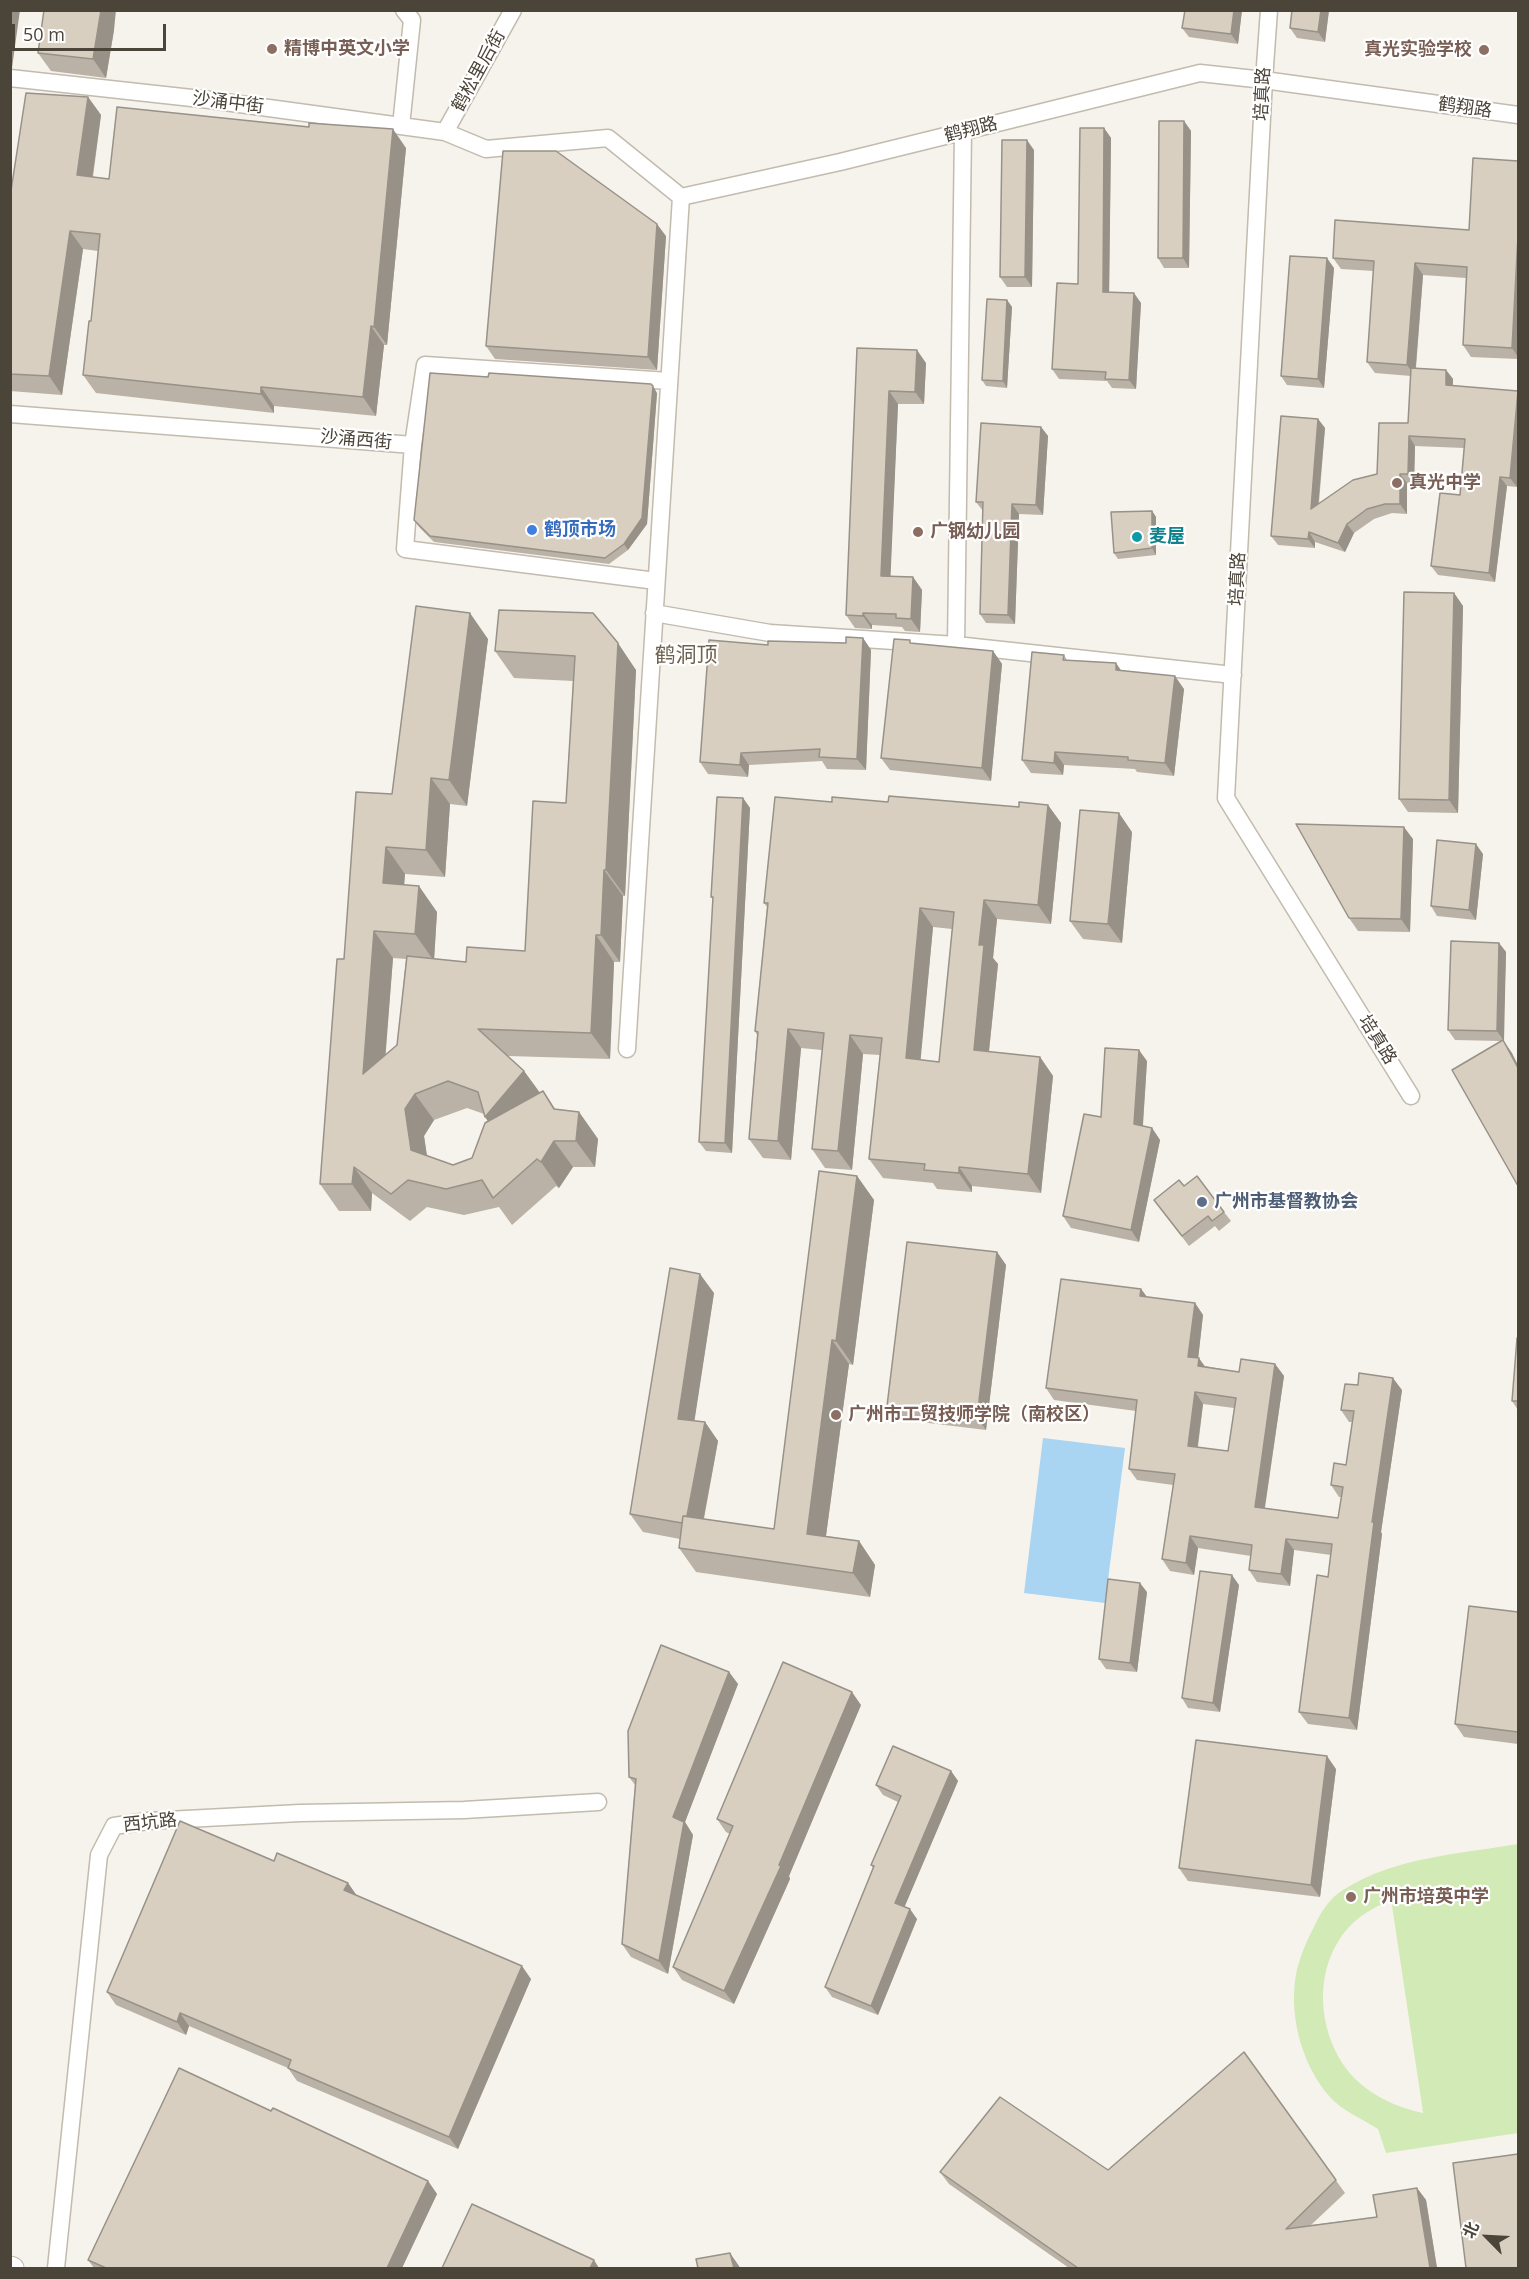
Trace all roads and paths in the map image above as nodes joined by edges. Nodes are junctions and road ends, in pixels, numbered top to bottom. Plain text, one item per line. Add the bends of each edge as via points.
1 (404, 10) edge
2 (513, 10) edge
3 (1269, 10) edge
4 (10, 78) edge
5 (1264, 80) junction
6 (1518, 115) edge
7 (401, 126) junction
8 (445, 132) junction
9 (963, 132) junction
10 (681, 197) junction
11 (669, 381) junction
12 (10, 414) edge
13 (413, 445) junction
14 (656, 582) junction
15 (654, 614) junction
16 (956, 645) junction
17 (1233, 675) junction
18 (627, 1049) dead end
19 (1411, 1096) dead end
20 (598, 1802) dead end
21 (56, 2268) edge

1 - 7 street via 412,20
2 - 8 street, 鹤松里后街
3 - 5 street, 培真路
4 - 7 street, 沙涌中街
5 - 6 street, 鹤翔路
5 - 9 street, 鹤翔路 via 1200,73
5 - 17 street, 培真路
7 - 8 street, 沙涌中街
8 - 10 street via 486,149 608,138
9 - 10 street, 鹤翔路
9 - 16 street
10 - 11 street
11 - 13 street, 沙涌西街 via 425,365
11 - 14 street
12 - 13 street, 沙涌西街
13 - 14 street via 405,549
14 - 15 street
15 - 16 street via 770,633
15 - 18 street
16 - 17 street
17 - 19 street, 培真路 via 1226,798
20 - 21 street, 西坑路 via 464,1810 300,1813 114,1826 99,1855

